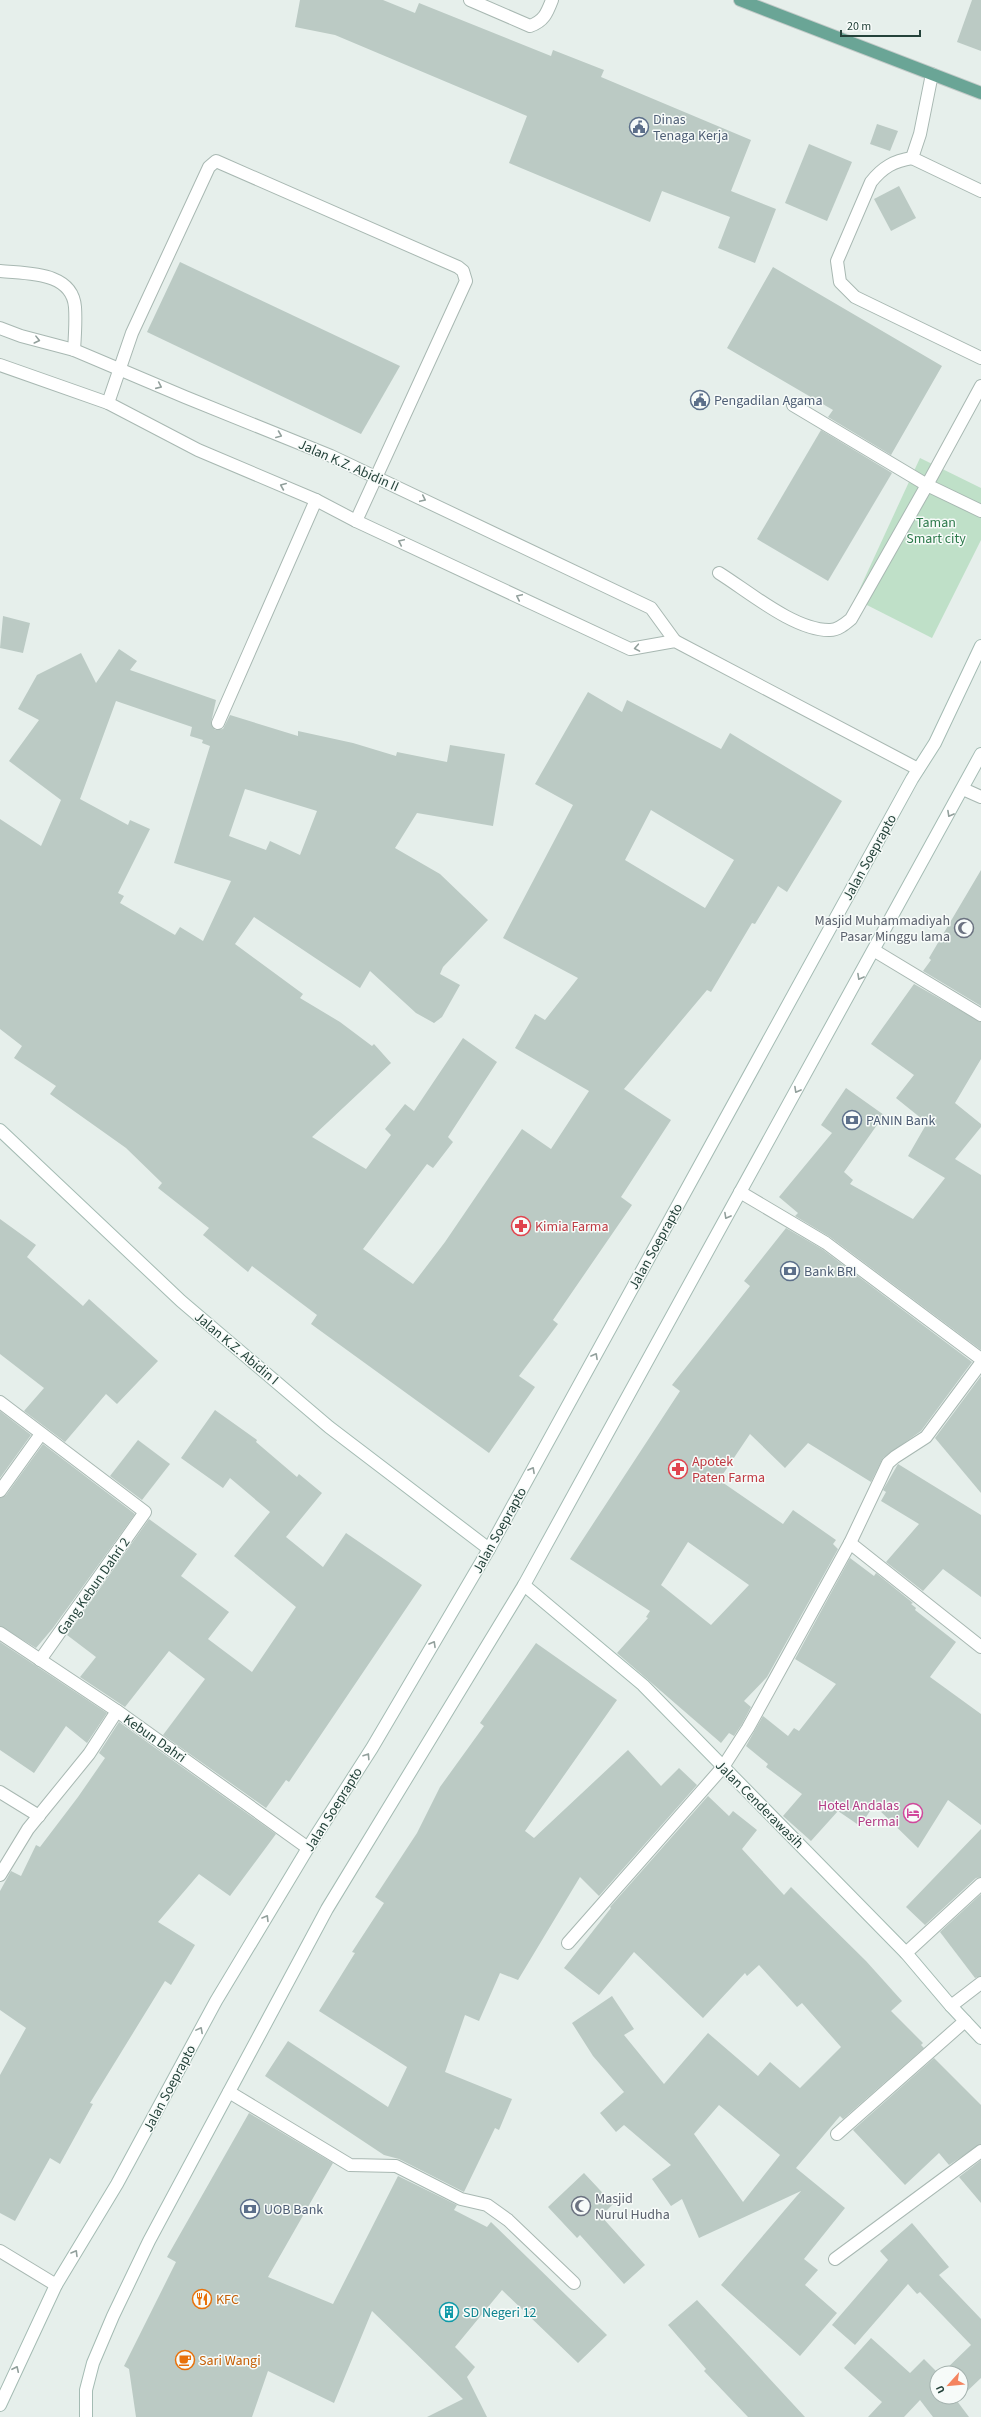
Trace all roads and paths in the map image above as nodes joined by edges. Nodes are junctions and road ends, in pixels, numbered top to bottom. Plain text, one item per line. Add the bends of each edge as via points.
1 (470, 0) edge
2 (552, 0) edge
3 (740, 0) edge
4 (764, 4) edge
5 (932, 74) junction
6 (981, 93) edge
7 (912, 158) junction
8 (981, 191) edge
9 (0, 271) edge
10 (0, 328) edge
11 (74, 350) junction
12 (981, 358) edge
13 (0, 365) edge
14 (118, 367) junction
15 (981, 386) edge
16 (108, 403) junction
17 (793, 405) dead end
18 (375, 476) junction
19 (927, 485) junction
20 (316, 500) junction
21 (981, 511) edge
22 (356, 521) junction
23 (719, 573) dead end
24 (675, 641) junction
25 (981, 646) edge
26 (218, 723) dead end
27 (981, 754) edge
28 (918, 769) junction
29 (963, 789) junction
30 (981, 797) edge
31 (875, 951) junction
32 (981, 1015) edge
33 (0, 1130) edge
34 (740, 1192) junction
35 (981, 1359) edge
36 (981, 1363) edge
37 (0, 1402) edge
38 (41, 1434) junction
39 (0, 1492) edge
40 (850, 1543) junction
41 (489, 1549) junction
42 (524, 1585) junction
43 (0, 1633) edge
44 (981, 1646) edge
45 (40, 1660) junction
46 (117, 1711) junction
47 (723, 1767) junction
48 (0, 1792) edge
49 (39, 1816) junction
50 (308, 1848) junction
51 (0, 1875) edge
52 (981, 1884) edge
53 (568, 1943) dead end
54 (906, 1953) junction
55 (981, 1983) edge
56 (951, 2006) junction
57 (965, 2021) junction
58 (981, 2038) edge
59 (229, 2092) junction
60 (837, 2134) dead end
61 (981, 2151) edge
62 (0, 2251) edge
63 (835, 2259) dead end
64 (574, 2283) dead end
65 (56, 2285) junction
66 (0, 2405) edge
67 (86, 2417) edge

1 - 2 street via 530,26 546,16
3 - 4 main road
4 - 5 main road
5 - 6 main road
5 - 7 street via 920,134
7 - 8 street
7 - 12 street via 896,160 878,173 871,182 837,261 840,282 854,297
9 - 11 street via 52,277 68,287 75,305
10 -> 11 street, Jalan K.Z. Abidin II
11 - 14 street, Jalan K.Z. Abidin II
13 - 16 street
14 - 16 street
14 -> 18 street, Jalan K.Z. Abidin II
14 - 18 street via 208,167 214,161 219,161 458,267 465,274 466,281
15 - 19 street
20 -> 16 street via 198,450
17 - 19 street
18 - 22 street
18 -> 24 street, Jalan K.Z. Abidin II via 651,608
19 - 21 street
19 - 23 street via 851,619 841,627 831,630 814,629 797,622
20 - 22 street
20 - 26 street
24 -> 22 street via 630,649
24 - 28 street
25 - 28 street, Jalan Soeprapto via 935,743
27 - 29 street
41 -> 28 street, Jalan Soeprapto
29 - 30 street
29 -> 31 street
31 - 32 street
31 -> 34 street
33 - 41 street, Jalan K.Z. Abidin I via 180,1301 330,1427
34 - 35 street via 826,1243
34 -> 42 street
36 - 40 street via 926,1437 888,1463
37 - 38 street
38 - 39 street
38 - 45 street, Gang Kebun Dahri 2 via 145,1512
40 - 44 street
40 - 47 street via 751,1722
50 -> 41 street, Jalan Soeprapto via 372,1748
42 - 47 street, Jalan Cenderawasih via 643,1686
42 - 59 street via 327,1910
43 - 45 street, Kebun Dahri
45 - 46 street, Kebun Dahri
46 - 49 street via 89,1754
46 - 50 street, Kebun Dahri
47 - 53 street
47 - 54 street, Jalan Cenderawasih
48 - 49 street
49 - 51 street
65 -> 50 street, Jalan Soeprapto via 117,2184 216,2001
52 - 54 street
54 - 56 street, Jalan Cenderawasih
55 - 56 street
56 - 57 street, Jalan Cenderawasih
57 - 58 street, Jalan Cenderawasih
57 - 60 street
59 - 64 street via 350,2165 396,2166 461,2199 487,2205 508,2220
59 - 67 street via 149,2240 112,2316 93,2363 86,2390
61 - 63 street
62 - 65 street
66 -> 65 street, Jalan Soeprapto

